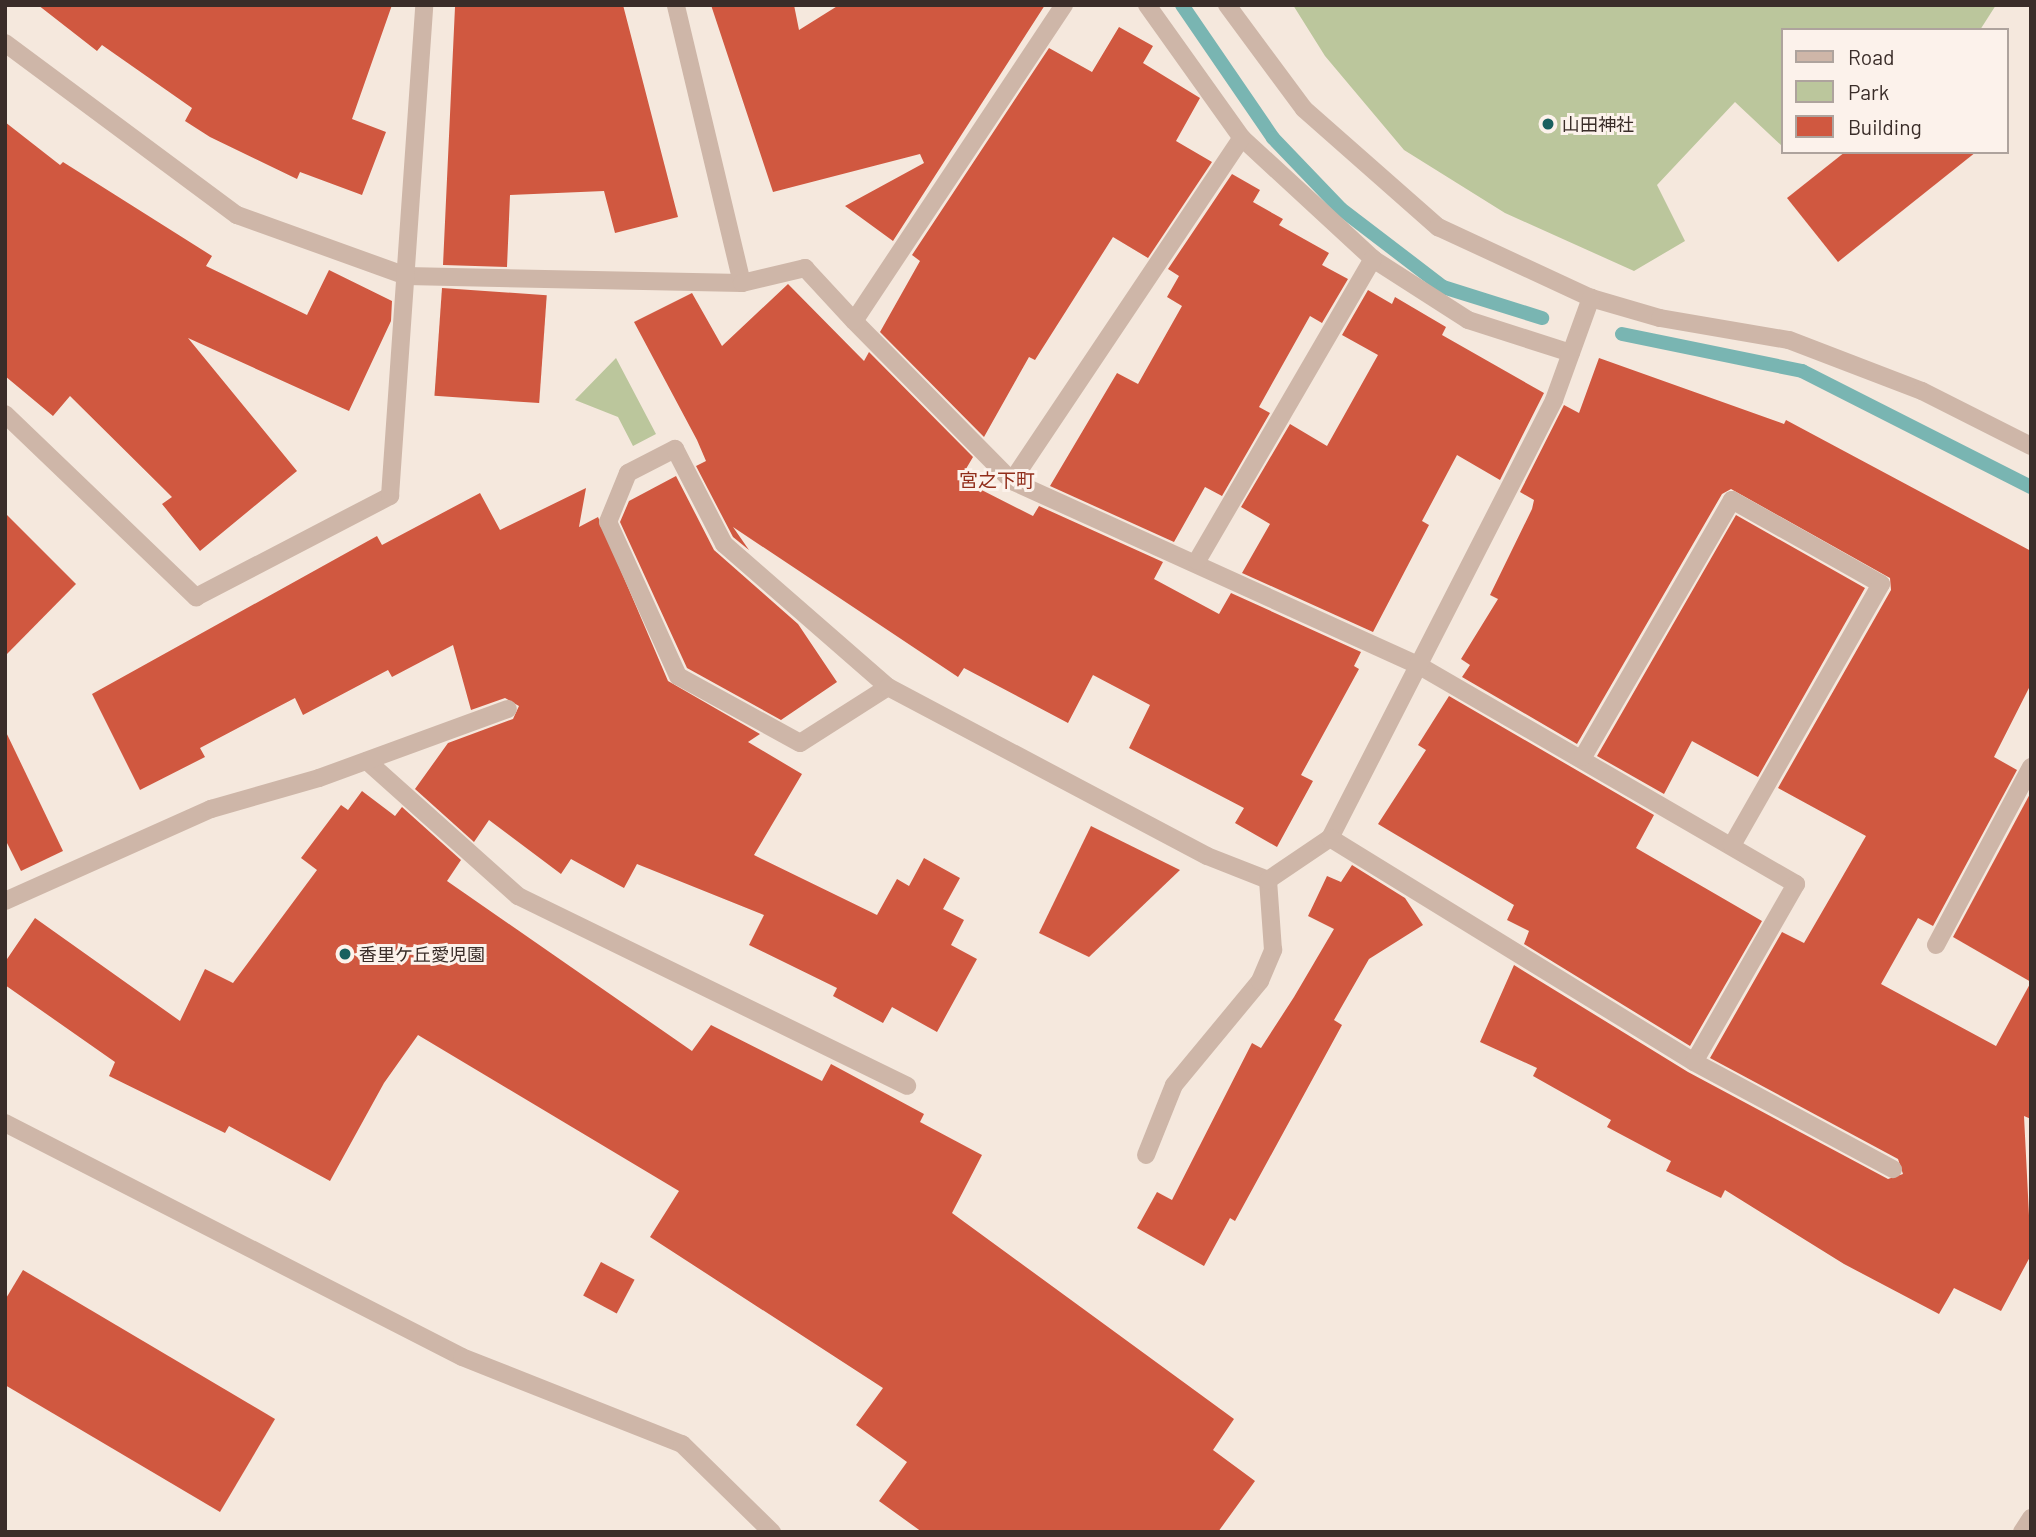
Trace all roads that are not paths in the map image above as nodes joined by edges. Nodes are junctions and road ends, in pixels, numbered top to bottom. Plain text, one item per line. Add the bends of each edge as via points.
1 (424, 5) edge
2 (676, 5) edge
3 (1064, 5) edge
4 (1147, 5) edge
5 (1227, 5) edge
6 (5, 43) edge
7 (1242, 138) junction
8 (1373, 259) junction
9 (406, 276) junction
10 (742, 283) junction
11 (1591, 298) junction
12 (854, 321) junction
13 (1571, 354) junction
14 (5, 414) edge
15 (2031, 446) edge
16 (1012, 481) junction
17 (1197, 561) junction
18 (1418, 665) junction
19 (888, 687) junction
20 (508, 709) dead end
21 (1583, 757) junction
22 (366, 761) junction
23 (2031, 767) edge
24 (1331, 838) junction
25 (1732, 845) junction
26 (1268, 880) junction
27 (5, 901) edge
28 (1936, 945) dead end
29 (1694, 1062) junction
30 (907, 1086) dead end
31 (5, 1123) edge
32 (1146, 1155) dead end
33 (1893, 1170) dead end
34 (2031, 1518) edge
35 (772, 1532) edge
36 (2022, 1532) edge

1 - 9 street
2 - 10 street
3 - 12 street
4 - 7 street
5 - 11 street via 1304,109 1438,227
6 - 9 street via 237,215
7 - 8 street
7 - 16 street
8 - 13 street via 1468,320
8 - 17 street
9 - 10 street
9 - 14 street via 390,496 196,597
10 - 12 street via 805,268
11 - 13 street
11 - 15 street via 1660,318 1788,340 1922,391
12 - 16 street
13 - 18 street via 1554,400
16 - 17 street
17 - 18 street
18 - 21 street
18 - 24 street
19 - 19 street via 724,544 675,449 628,473 608,522 678,677 800,743
19 - 26 street via 1207,856
20 - 22 street
21 - 25 street
21 - 25 street via 1732,500 1881,584
22 - 27 street via 211,809
22 - 30 street via 518,896
23 - 28 street
24 - 26 street
24 - 29 street
25 - 29 street via 1796,884
26 - 32 street via 1273,950 1260,981 1174,1085
29 - 33 street
31 - 35 street via 462,1357 682,1444
34 - 36 street

